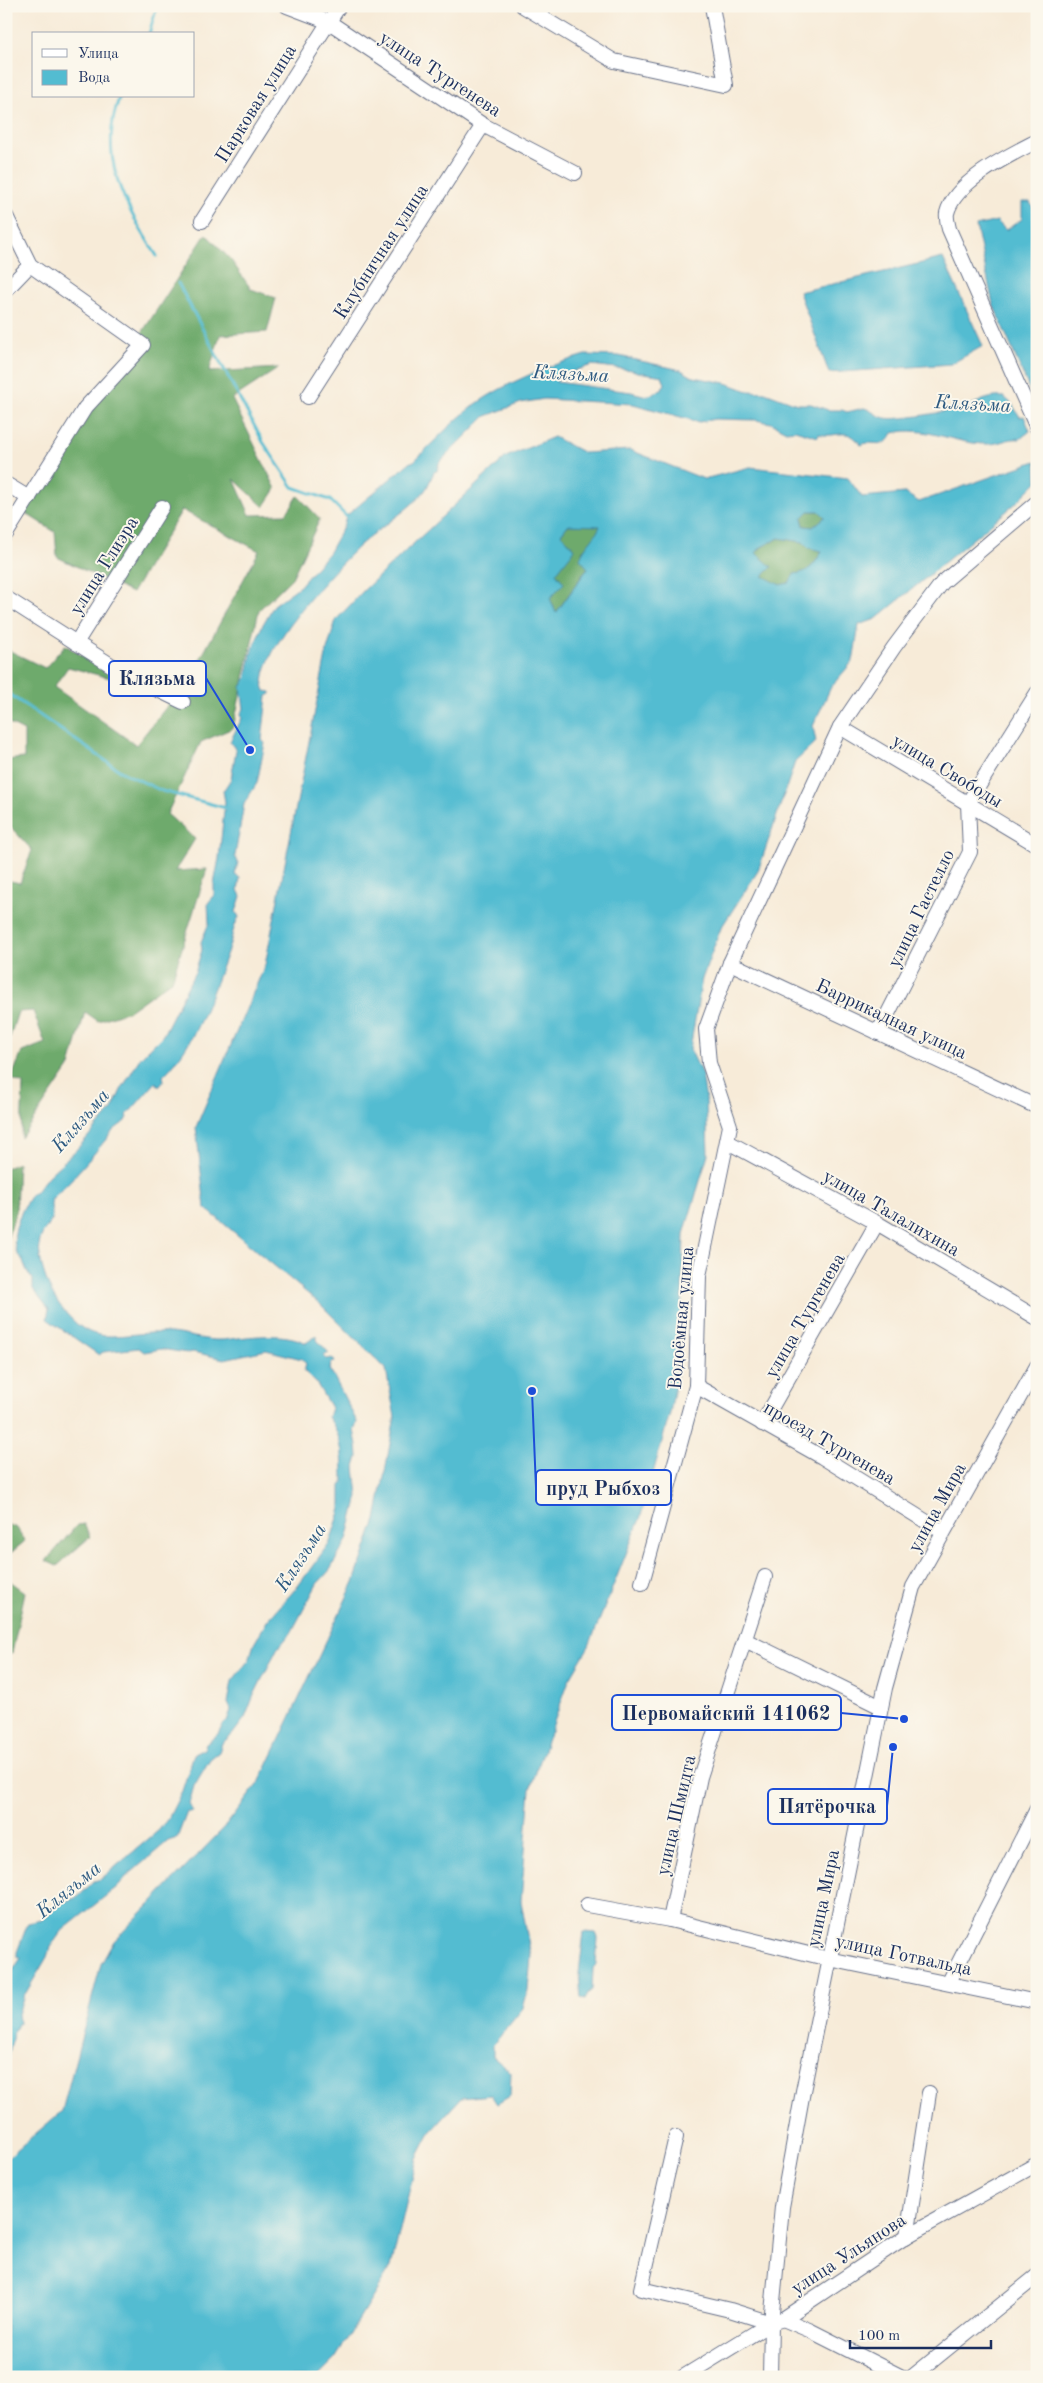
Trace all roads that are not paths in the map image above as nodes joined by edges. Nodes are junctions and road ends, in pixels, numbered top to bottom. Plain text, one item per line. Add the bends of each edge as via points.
1 (287, 6) edge
2 (338, 6) edge
3 (523, 6) edge
4 (712, 6) edge
5 (329, 22) junction
6 (482, 125) junction
7 (1037, 141) edge
8 (575, 173) dead end
9 (6, 216) edge
10 (202, 221) dead end
11 (30, 265) junction
12 (6, 290) edge
13 (308, 398) dead end
14 (1037, 428) edge
15 (6, 484) edge
16 (29, 498) junction
17 (1037, 502) edge
18 (162, 507) dead end
19 (6, 534) edge
20 (6, 598) edge
21 (76, 643) junction
22 (1037, 693) edge
23 (183, 702) dead end
24 (840, 727) junction
25 (968, 803) junction
26 (1037, 844) edge
27 (730, 963) junction
28 (878, 1033) junction
29 (1037, 1107) edge
30 (728, 1142) junction
31 (877, 1223) junction
32 (1037, 1318) edge
33 (1037, 1366) edge
34 (696, 1386) junction
35 (762, 1424) junction
36 (944, 1532) junction
37 (765, 1577) dead end
38 (642, 1584) dead end
39 (745, 1640) junction
40 (881, 1707) junction
41 (1037, 1809) edge
42 (588, 1904) dead end
43 (670, 1920) junction
44 (829, 1958) junction
45 (949, 1982) junction
46 (1037, 2002) edge
47 (929, 2093) dead end
48 (676, 2137) dead end
49 (1037, 2164) edge
50 (907, 2236) junction
51 (1037, 2276) edge
52 (777, 2321) junction
53 (682, 2377) edge
54 (770, 2377) edge
55 (902, 2377) edge
56 (912, 2377) edge

1 - 5 street, улица Тургенева
2 - 5 street, Парковая улица
3 - 4 street via 614,61 726,85
5 - 6 street, улица Тургенева
5 - 10 street, Парковая улица
6 - 8 street, улица Тургенева
6 - 13 street, Клубничная улица
7 - 14 street via 982,172 957,194 947,214 949,229
9 - 11 street
11 - 12 street
11 - 16 street via 143,345 85,408
15 - 16 street
16 - 19 street
17 - 24 street, Водоёмная улица via 942,582
18 - 21 street, улица Глиэра
20 - 21 street, улица Глиэра
21 - 23 street, улица Глиэра via 125,674
22 - 25 street
24 - 25 street, улица Свободы
24 - 27 street, Водоёмная улица
25 - 26 street, улица Свободы
25 - 28 street, улица Гастелло via 970,852
27 - 28 street, Баррикадная улица
27 - 30 street, Водоёмная улица via 706,1029 709,1063 730,1126
28 - 29 street, Баррикадная улица
30 - 31 street, улица Талалихина
30 - 34 street, Водоёмная улица via 699,1276
31 - 32 street, улица Талалихина
31 - 35 street, улица Тургенева
33 - 36 street, улица Мира
34 - 35 street, проезд Тургенева
34 - 38 street, Водоёмная улица
35 - 36 street, проезд Тургенева
36 - 40 street, улица Мира via 913,1587
37 - 39 street, улица Шмидта
39 - 40 street
39 - 43 street, улица Шмидта via 700,1778
40 - 44 street, улица Мира
41 - 45 street
42 - 43 street, улица Готвальда
43 - 44 street, улица Готвальда
44 - 45 street, улица Готвальда
44 - 52 street, улица Мира via 782,2206
45 - 46 street, улица Готвальда
47 - 50 street
48 - 52 street via 641,2289
49 - 50 street, улица Ульянова
50 - 52 street, улица Ульянова
51 - 56 street
52 - 53 street, улица Ульянова
52 - 54 street, улица Мира
52 - 55 street via 809,2330

